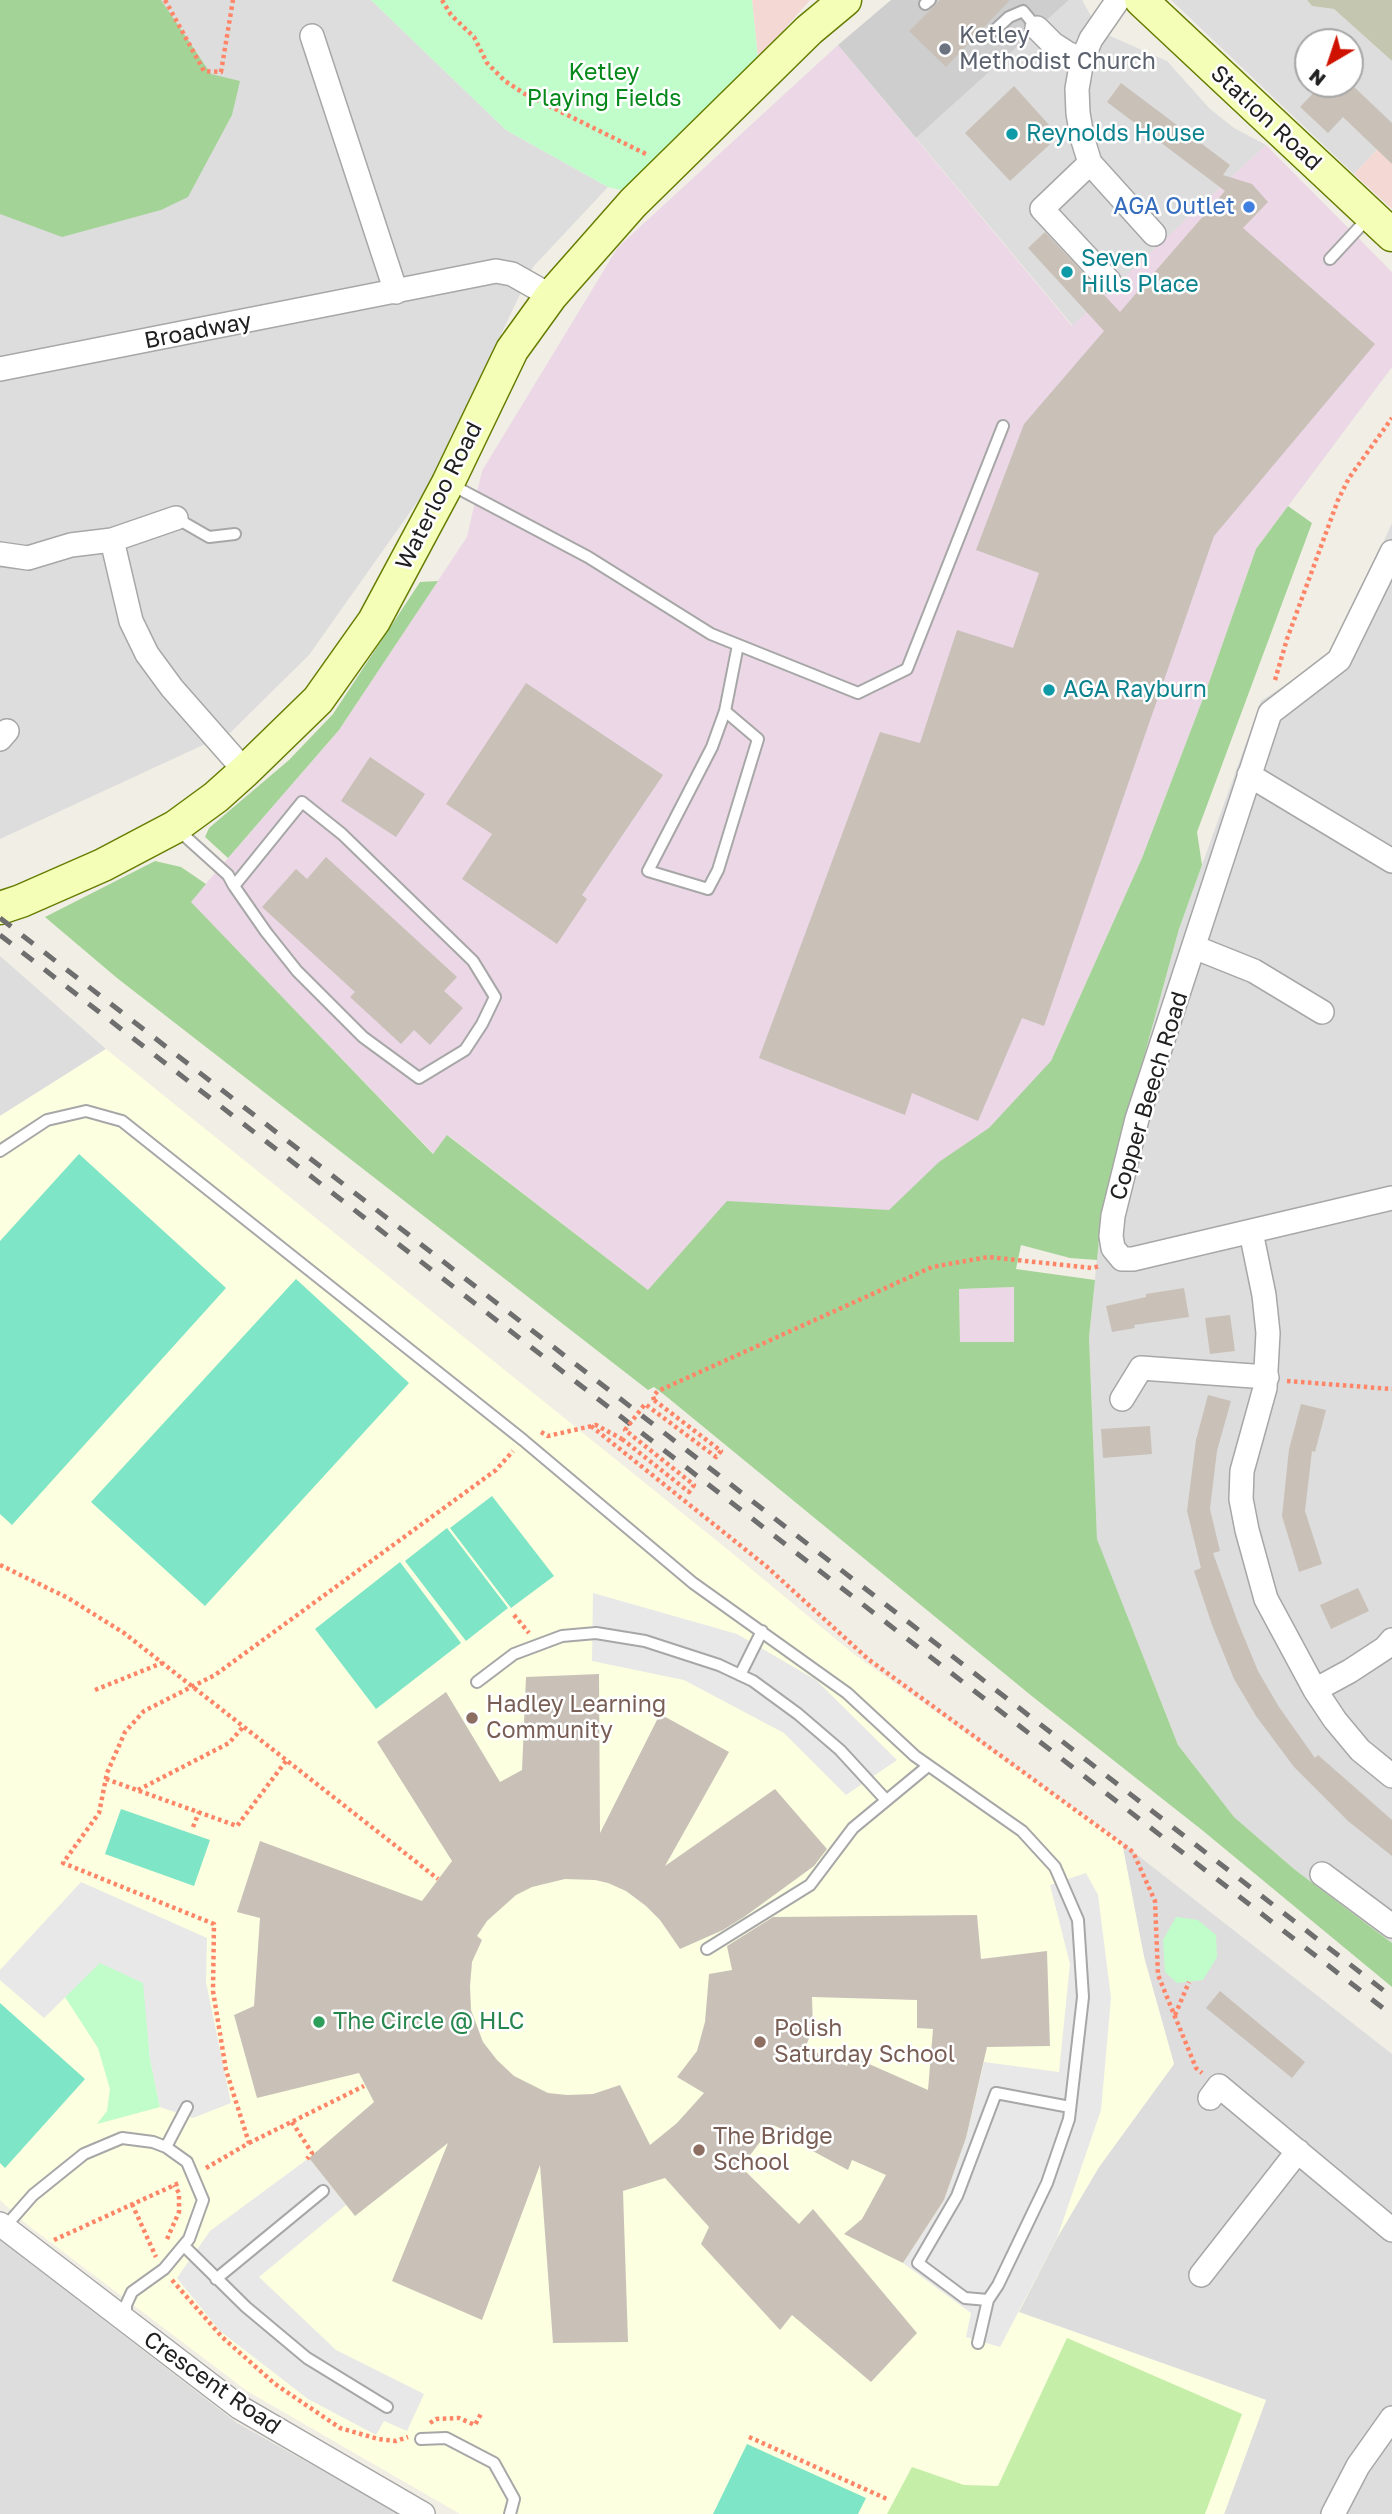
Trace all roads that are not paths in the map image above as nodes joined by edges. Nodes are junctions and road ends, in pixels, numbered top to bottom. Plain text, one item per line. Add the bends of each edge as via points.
1 (829, 0) edge
2 (845, 0) edge
3 (1118, 0) edge
4 (1141, 0) edge
5 (1028, 13) edge
6 (809, 30) junction
7 (995, 30) dead end
8 (312, 36) dead end
9 (1082, 60) junction
10 (1090, 163) junction
11 (1381, 225) edge
12 (1154, 234) dead end
13 (1330, 259) dead end
14 (1109, 281) dead end
15 (396, 292) junction
16 (551, 296) junction
17 (0, 369) edge
18 (1003, 426) dead end
19 (448, 483) junction
20 (176, 519) joint
21 (235, 534) dead end
22 (112, 540) junction
23 (1392, 552) edge
24 (0, 554) edge
25 (738, 645) junction
26 (725, 711) junction
27 (245, 771) junction
28 (1249, 775) junction
29 (175, 827) junction
30 (1392, 861) edge
31 (234, 886) junction
32 (10, 904) edge
33 (1194, 947) junction
34 (1322, 1012) dead end
35 (0, 1151) edge
36 (1392, 1198) edge
37 (1251, 1232) junction
38 (1273, 1379) junction
39 (1122, 1399) dead end
40 (762, 1631) junction
41 (1392, 1640) edge
42 (740, 1675) junction
43 (477, 1682) dead end
44 (1315, 1690) junction
45 (928, 1766) junction
46 (1392, 1776) edge
47 (886, 1801) junction
48 (1322, 1874) dead end
49 (1392, 1926) edge
50 (707, 1949) dead end
51 (1216, 2084) road end
52 (187, 2107) dead end
53 (1070, 2107) junction
54 (166, 2147) junction
55 (1298, 2151) junction
56 (323, 2191) dead end
57 (1392, 2230) edge
58 (4, 2238) edge
59 (184, 2245) junction
60 (1202, 2275) dead end
61 (216, 2279) junction
62 (988, 2301) junction
63 (126, 2322) junction
64 (978, 2343) dead end
65 (387, 2407) dead end
66 (1392, 2418) edge
67 (418, 2436) road end
68 (423, 2514) edge
69 (510, 2514) edge
70 (1334, 2514) edge

1 - 6 street, Waterloo Road
2 - 6 street, Waterloo Road
3 - 9 street
4 - 11 street, Station Road
5 - 7 lane via 1009,17
5 - 9 street via 1066,53
6 - 16 street, Waterloo Road via 633,203
8 - 15 street
9 - 10 street via 1078,113
10 - 12 street
10 - 14 street via 1042,209
11 - 13 lane
15 - 16 street, Broadway via 496,271 512,274
15 - 17 street, Broadway
16 - 19 street, Waterloo Road via 512,350
18 - 25 lane via 907,669 858,694
19 - 25 lane via 588,557 711,634
19 - 27 street, Waterloo Road via 374,621 345,665 318,700
20 - 21 lane via 209,537
20 - 22 street
22 - 24 street via 71,545 28,558
22 - 27 street via 131,621 147,654
23 - 28 street, Copper Beech Road via 1339,660 1270,713
25 - 26 lane
26 - 26 lane via 712,747 648,871 708,889 758,739
27 - 29 street, Waterloo Road
28 - 30 street
28 - 33 street, Copper Beech Road
29 - 31 lane via 228,875
29 - 32 street, Waterloo Road via 103,865
31 - 31 lane via 297,971 363,1037 419,1078 466,1050 495,997 473,961 342,834 302,802
33 - 34 street via 1254,971
33 - 37 street, Copper Beech Road via 1137,1119 1113,1216 1113,1248 1122,1259 1133,1259
35 - 40 lane via 47,1120 86,1111 122,1121 523,1440 693,1583
36 - 37 street, Copper Beech Road
37 - 38 street via 1264,1295
38 - 39 street via 1141,1368
38 - 44 street via 1242,1471 1241,1499 1266,1599
40 - 42 lane
40 - 45 lane via 847,1693
41 - 44 street
42 - 43 lane via 645,1641 596,1633 562,1636 514,1654
42 - 47 lane via 799,1714 840,1750
44 - 46 street via 1360,1750
45 - 47 lane
45 - 53 lane via 1022,1831 1055,1867 1078,1920 1083,1997
47 - 50 lane via 853,1828 810,1885
48 - 49 street
51 - 55 street
52 - 54 lane
53 - 62 lane via 1047,2183
53 - 62 lane via 996,2092 957,2196 918,2263 965,2298
54 - 58 lane via 122,2138 84,2154 33,2195
54 - 59 lane via 187,2162 203,2200
55 - 57 street
55 - 60 street
56 - 61 lane
58 - 63 street, Crescent Road
59 - 61 lane
59 - 63 lane via 164,2269 132,2292
61 - 65 lane via 307,2358
62 - 64 lane
63 - 68 street, Crescent Road via 239,2407
66 - 70 street via 1358,2466
67 - 69 lane via 446,2438 494,2463 514,2499

